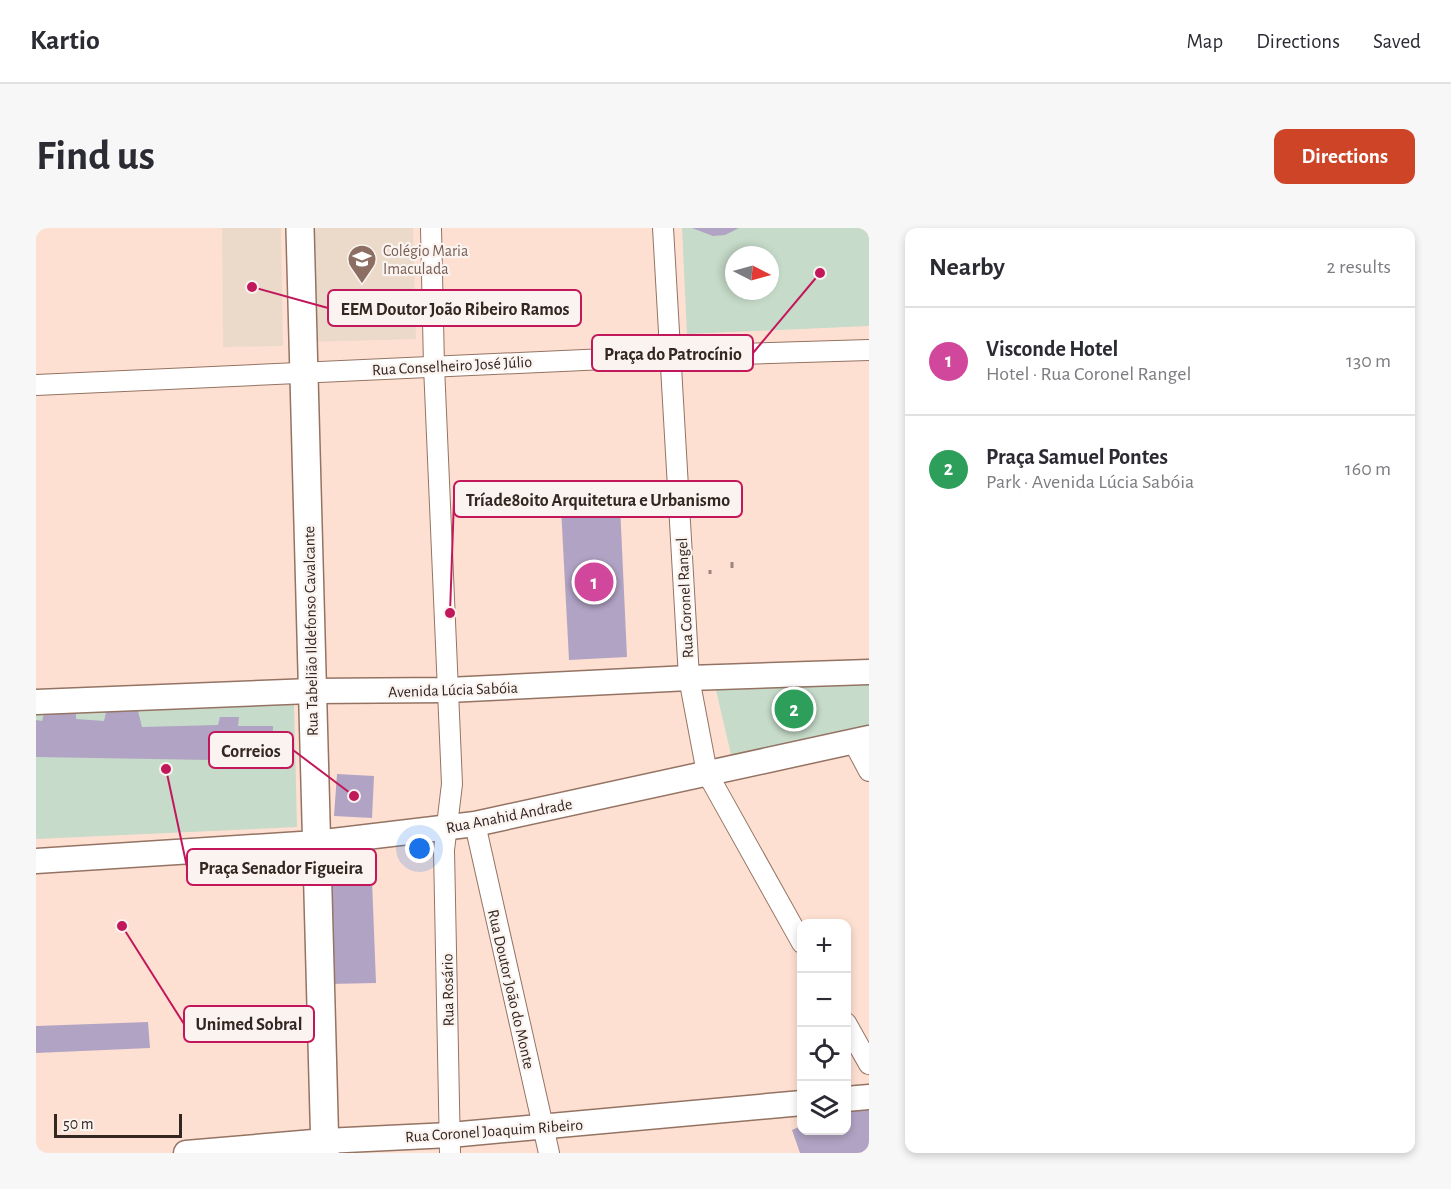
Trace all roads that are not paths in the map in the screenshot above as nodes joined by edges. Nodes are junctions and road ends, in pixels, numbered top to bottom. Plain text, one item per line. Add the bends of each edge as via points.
1 (300, 228) edge
2 (431, 228) edge
3 (663, 228) edge
4 (869, 350) edge
5 (671, 356) junction
6 (434, 366) junction
7 (304, 373) junction
8 (36, 385) edge
9 (869, 672) edge
10 (689, 678) junction
11 (448, 690) junction
12 (311, 692) junction
13 (36, 702) edge
14 (861, 740) edge
15 (869, 771) edge
16 (707, 773) junction
17 (476, 824) junction
18 (448, 828) junction
19 (316, 843) junction
20 (36, 861) edge
21 (797, 936) edge
22 (848, 1027) edge
23 (869, 1064) edge
24 (869, 1097) edge
25 (851, 1099) edge
26 (797, 1103) edge
27 (543, 1126) junction
28 (450, 1144) edge
29 (325, 1147) edge
30 (186, 1153) edge
31 (549, 1153) edge

1 - 7 main road, Rua Tabelião Ildefonso Cavalcante
2 - 6 street, Rua Rosário
3 - 5 street, Rua Coronel Rangel
4 - 5 street, Rua Conselheiro José Júlio
5 - 6 street, Rua Conselheiro José Júlio
5 - 10 street, Rua Coronel Rangel
6 - 7 street, Rua Conselheiro José Júlio
6 - 11 street, Rua Rosário
7 - 8 street, Rua Conselheiro José Júlio
7 - 12 main road, Rua Tabelião Ildefonso Cavalcante
9 - 10 street, Avenida Lúcia Sabóia
10 - 11 street, Avenida Lúcia Sabóia
10 - 16 street, Rua Coronel Rangel
11 - 12 street, Avenida Lúcia Sabóia
11 - 18 street, Rua Rosário via 452,784
12 - 13 street, Avenida Lúcia Sabóia
12 - 19 main road, Rua Tabelião Ildefonso Cavalcante
14 - 15 street
14 - 16 street, Rua Anahid Andrade
16 - 17 street, Rua Anahid Andrade
16 - 21 street, Rua Coronel Rangel
17 - 18 street, Rua Anahid Andrade
17 - 27 street, Rua Doutor João do Monte
18 - 19 street, Rua Anahid Andrade
18 - 28 street, Rua Rosário via 444,850
19 - 20 street, Rua Anahid Andrade
19 - 29 main road, Rua Tabelião Ildefonso Cavalcante
22 - 23 street
24 - 25 street
26 - 27 street, Rua Coronel Joaquim Ribeiro
27 - 28 street, Rua Coronel Joaquim Ribeiro
27 - 31 street, Rua Doutor João do Monte
28 - 29 street, Rua Coronel Joaquim Ribeiro
29 - 30 street, Rua Coronel Joaquim Ribeiro

